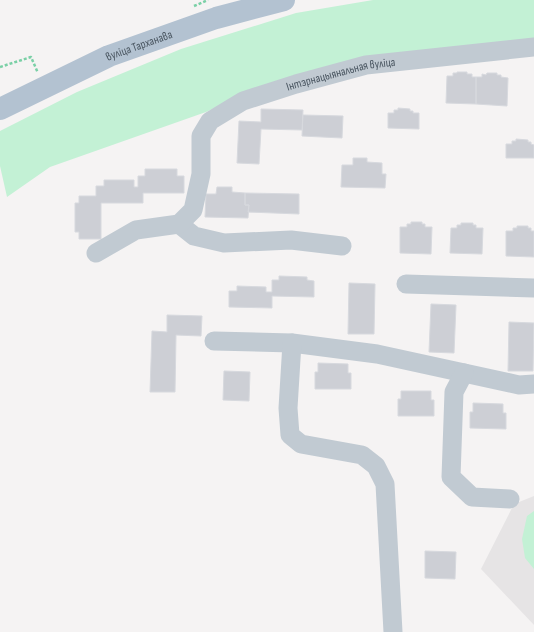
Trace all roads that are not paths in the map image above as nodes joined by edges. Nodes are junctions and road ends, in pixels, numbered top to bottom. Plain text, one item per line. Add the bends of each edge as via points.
1 (284, 0) edge
2 (534, 47) edge
3 (0, 109) edge
4 (179, 224) junction
5 (342, 246) dead end
6 (96, 253) dead end
7 (406, 284) dead end
8 (534, 288) edge
9 (214, 341) dead end
10 (292, 343) junction
11 (464, 373) junction
12 (534, 384) edge
13 (510, 499) dead end
14 (393, 632) edge

1 - 3 main road, вуліца Тарханава via 216,18 109,56
2 - 4 street, Інтэрнацыянальная вуліца via 366,65 243,101 210,121 200,136 201,174 193,210
4 - 5 street via 194,236 224,243 291,240
4 - 6 street via 136,230
7 - 8 street
9 - 10 street
10 - 11 street via 377,354
10 - 14 street via 288,408 290,435 301,444 362,456 376,466 385,484
11 - 12 street via 519,384
11 - 13 street via 454,392 451,477 472,497

